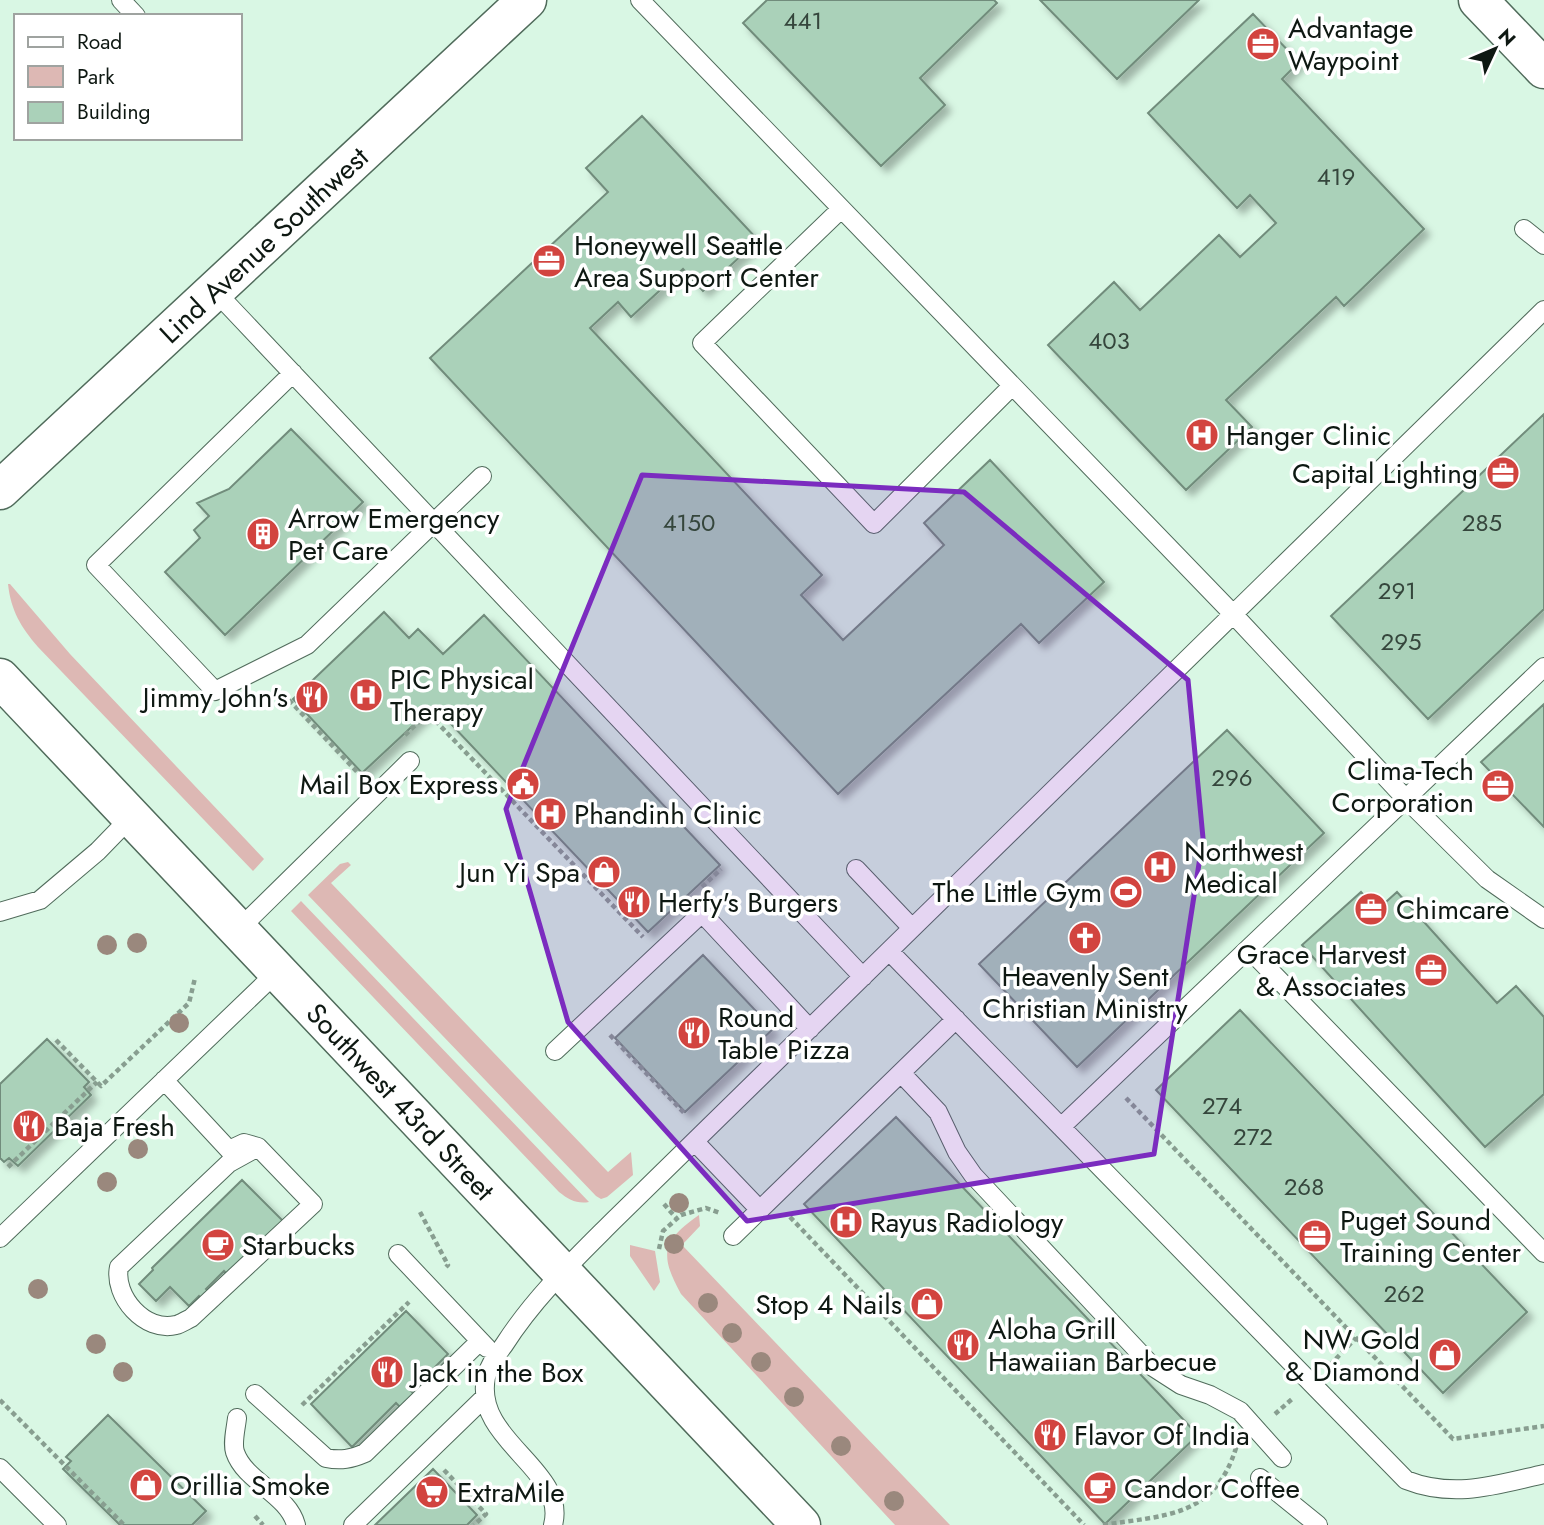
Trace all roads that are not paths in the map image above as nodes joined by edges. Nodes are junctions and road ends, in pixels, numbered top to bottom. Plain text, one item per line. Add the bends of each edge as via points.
1 (121, 0) edge
2 (527, 0) edge
3 (640, 0) edge
4 (1478, 0) edge
5 (134, 14) edge
6 (1544, 69) edge
7 (841, 209) junction
8 (1524, 229) dead end
9 (1544, 245) edge
10 (214, 290) junction
11 (1544, 310) edge
12 (293, 373) junction
13 (1012, 386) junction
14 (482, 476) dead end
15 (0, 490) edge
16 (434, 523) junction
17 (1233, 614) junction
18 (1544, 667) edge
19 (0, 678) edge
20 (410, 761) dead end
21 (1406, 799) junction
22 (131, 817) junction
23 (856, 869) dead end
24 (0, 912) edge
25 (1544, 919) edge
26 (912, 928) junction
27 (238, 930) junction
28 (1249, 949) junction
29 (889, 951) junction
30 (277, 972) junction
31 (863, 977) junction
32 (956, 1019) junction
33 (810, 1029) junction
34 (555, 1051) dead end
35 (901, 1073) junction
36 (164, 1080) junction
37 (1061, 1127) junction
38 (699, 1138) junction
39 (258, 1147) junction
40 (760, 1210) junction
41 (733, 1236) dead end
42 (0, 1238) edge
43 (1544, 1253) edge
44 (398, 1254) dead end
45 (561, 1273) junction
46 (480, 1341) junction
47 (496, 1357) junction
48 (255, 1394) dead end
49 (485, 1397) junction
50 (237, 1418) dead end
51 (1282, 1458) dead end
52 (0, 1468) edge
53 (1544, 1474) edge
54 (1260, 1478) dead end
55 (57, 1525) edge
56 (296, 1525) edge
57 (353, 1525) edge
58 (553, 1525) edge
59 (801, 1525) edge
60 (1318, 1525) edge

1 - 5 lane
2 - 10 main road, Lind Avenue Southwest
3 - 7 lane
4 - 6 main road
7 - 13 lane
7 - 13 lane via 702,343 874,524
8 - 9 lane
10 - 12 lane
10 - 15 main road, Lind Avenue Southwest
11 - 17 lane
12 - 16 lane
12 - 16 lane via 96,565 215,691 307,645
13 - 17 lane
14 - 16 lane
16 - 31 lane
17 - 21 lane
17 - 26 lane
18 - 21 lane
19 - 22 main road, Southwest 43rd Street
20 - 27 lane
21 - 25 lane via 1487,879
21 - 28 lane
22 - 24 lane via 40,901
22 - 27 main road, Southwest 43rd Street
23 - 26 lane
26 - 29 lane
27 - 30 main road, Southwest 43rd Street
28 - 37 lane
28 - 43 lane
29 - 31 lane
29 - 32 lane
30 - 36 lane
30 - 45 main road, Southwest 43rd Street
31 - 33 lane
32 - 35 lane
32 - 37 lane
33 - 34 lane via 702,913
33 - 38 lane
35 - 40 lane
35 - 51 lane via 938,1112 973,1175 1153,1367 1240,1411
36 - 39 lane via 229,1150 244,1143
36 - 42 lane
37 - 53 lane via 1406,1480 1426,1488 1479,1489
38 - 40 lane
38 - 45 lane
39 - 39 lane via 313,1204 191,1318 161,1326 133,1310 117,1279 119,1267 229,1163
40 - 41 lane
44 - 46 lane
45 - 47 lane via 521,1318
45 - 59 main road, Southwest 43rd Street
46 - 47 lane
46 - 48 lane via 365,1454 338,1461 326,1458
47 - 49 lane via 486,1377
49 - 57 lane
49 - 58 lane via 501,1433 551,1492 556,1513
50 - 56 lane via 234,1450 292,1514
52 - 55 lane
54 - 60 lane

